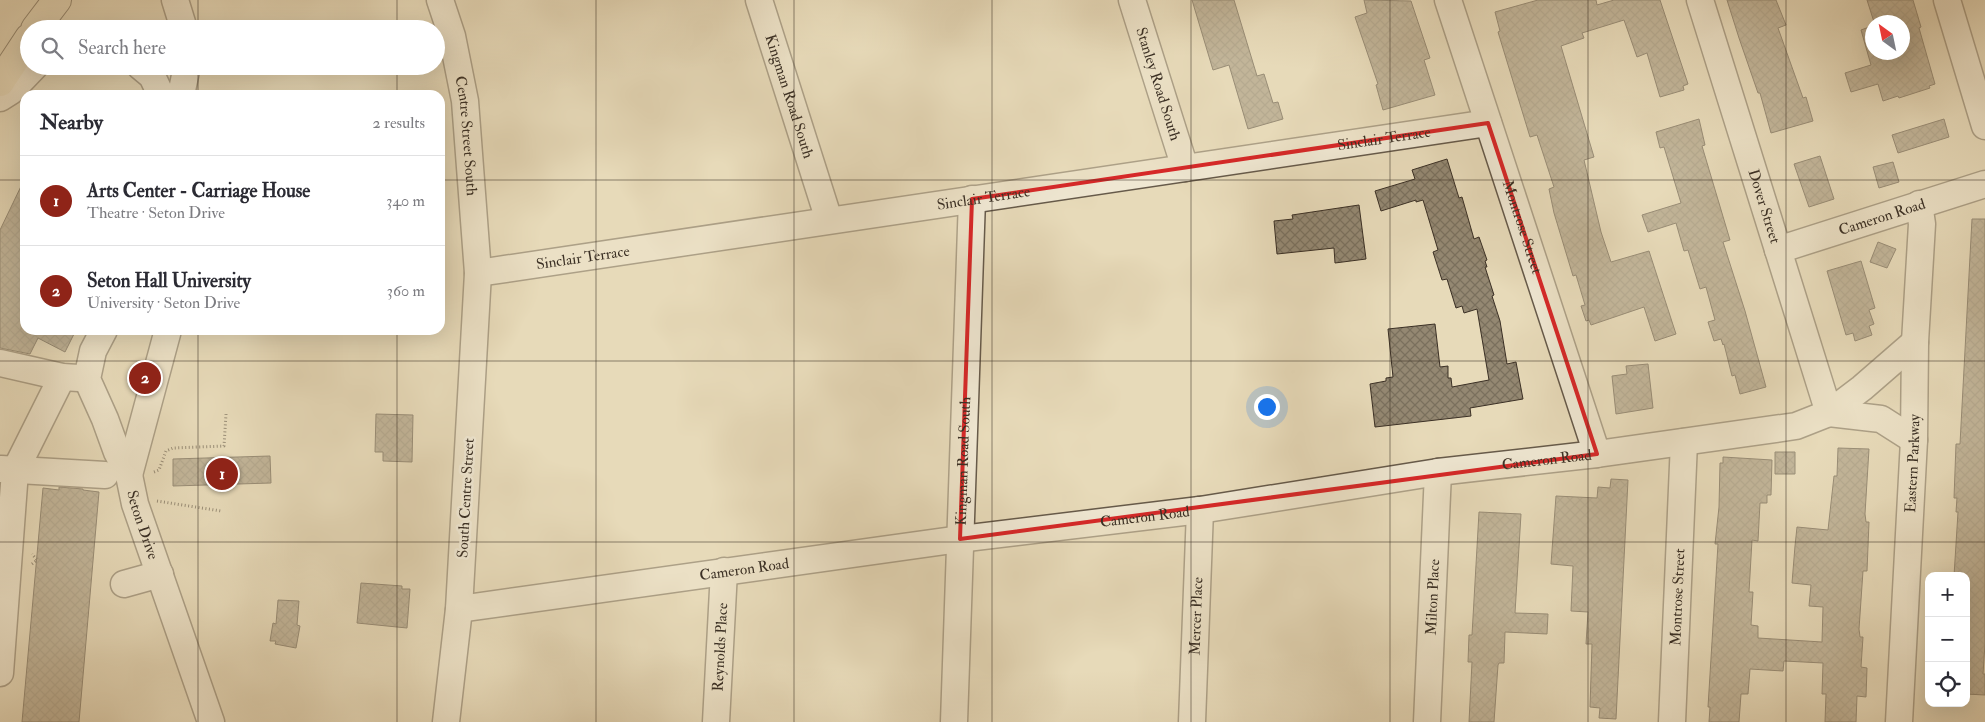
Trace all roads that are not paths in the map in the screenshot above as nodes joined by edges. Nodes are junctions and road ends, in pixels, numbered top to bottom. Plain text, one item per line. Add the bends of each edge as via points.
1 (175, 0) edge
2 (440, 0) edge
3 (759, 0) edge
4 (1132, 0) edge
5 (1448, 0) edge
6 (1700, 0) edge
7 (1946, 0) edge
8 (181, 20) edge
9 (20, 50) edge
10 (26, 75) edge
11 (151, 75) edge
12 (186, 75) edge
13 (190, 75) edge
14 (0, 82) edge
15 (159, 90) edge
16 (182, 90) edge
17 (193, 90) edge
18 (0, 98) edge
19 (1488, 123) junction
20 (1985, 126) edge
21 (1185, 168) junction
22 (1985, 184) edge
23 (972, 199) junction
24 (1920, 204) junction
25 (830, 220) junction
26 (1778, 250) junction
27 (478, 273) junction
28 (101, 335) edge
29 (167, 335) edge
30 (1915, 342) junction
31 (0, 363) edge
32 (75, 378) junction
33 (1829, 413) junction
34 (1914, 440) junction
35 (1684, 442) junction
36 (1597, 454) junction
37 (7, 470) edge
38 (1438, 472) junction
39 (127, 475) junction
40 (1200, 510) junction
41 (960, 539) junction
42 (724, 571) junction
43 (160, 574) junction
44 (124, 584) dead end
45 (459, 609) junction
46 (0, 673) edge
47 (211, 722) edge
48 (446, 722) edge
49 (716, 722) edge
50 (954, 722) edge
51 (1192, 722) edge
52 (1427, 722) edge
53 (1672, 722) edge
54 (1899, 722) edge

1 - 8 street
2 - 27 street, Centre Street South via 452,36 465,101
3 - 25 street, Kingman Road South
4 - 21 street, Stanley Road South
5 - 19 street, Montrose Street
6 - 26 street, Dover Street
7 - 20 street
9 - 14 main road
10 - 18 street
11 - 15 street
12 - 16 street
13 - 17 street
19 - 21 street, Sinclair Terrace
19 - 36 street, Montrose Street
21 - 23 street, Sinclair Terrace
22 - 24 street, Cameron Road
23 - 25 street, Sinclair Terrace
23 - 41 street, Kingman Road South
24 - 26 street, Cameron Road
24 - 30 street, Eastern Parkway via 1922,224
25 - 27 street, Sinclair Terrace
26 - 33 street, Dover Street
27 - 45 street, South Centre Street
28 - 32 street
29 - 39 street
30 - 33 street, Cameron Road
30 - 34 street, Eastern Parkway
31 - 32 street
32 - 37 street
32 - 39 street, Seton Drive via 105,420
33 - 34 street, Cameron Road via 1881,419
33 - 35 street, Cameron Road via 1796,426
34 - 54 street, Eastern Parkway
35 - 36 street, Cameron Road
35 - 53 street, Montrose Street
36 - 38 street, Cameron Road
37 - 39 street
37 - 46 street
38 - 40 street, Cameron Road
38 - 52 street, Milton Place
39 - 43 street, Seton Drive
40 - 41 street, Cameron Road
40 - 51 street, Mercer Place
41 - 42 street, Cameron Road
41 - 50 street, Kingman Road South
42 - 45 street, Cameron Road
42 - 49 street, Reynolds Place
43 - 44 street
43 - 47 street, Seton Drive
45 - 48 street, South Centre Street

